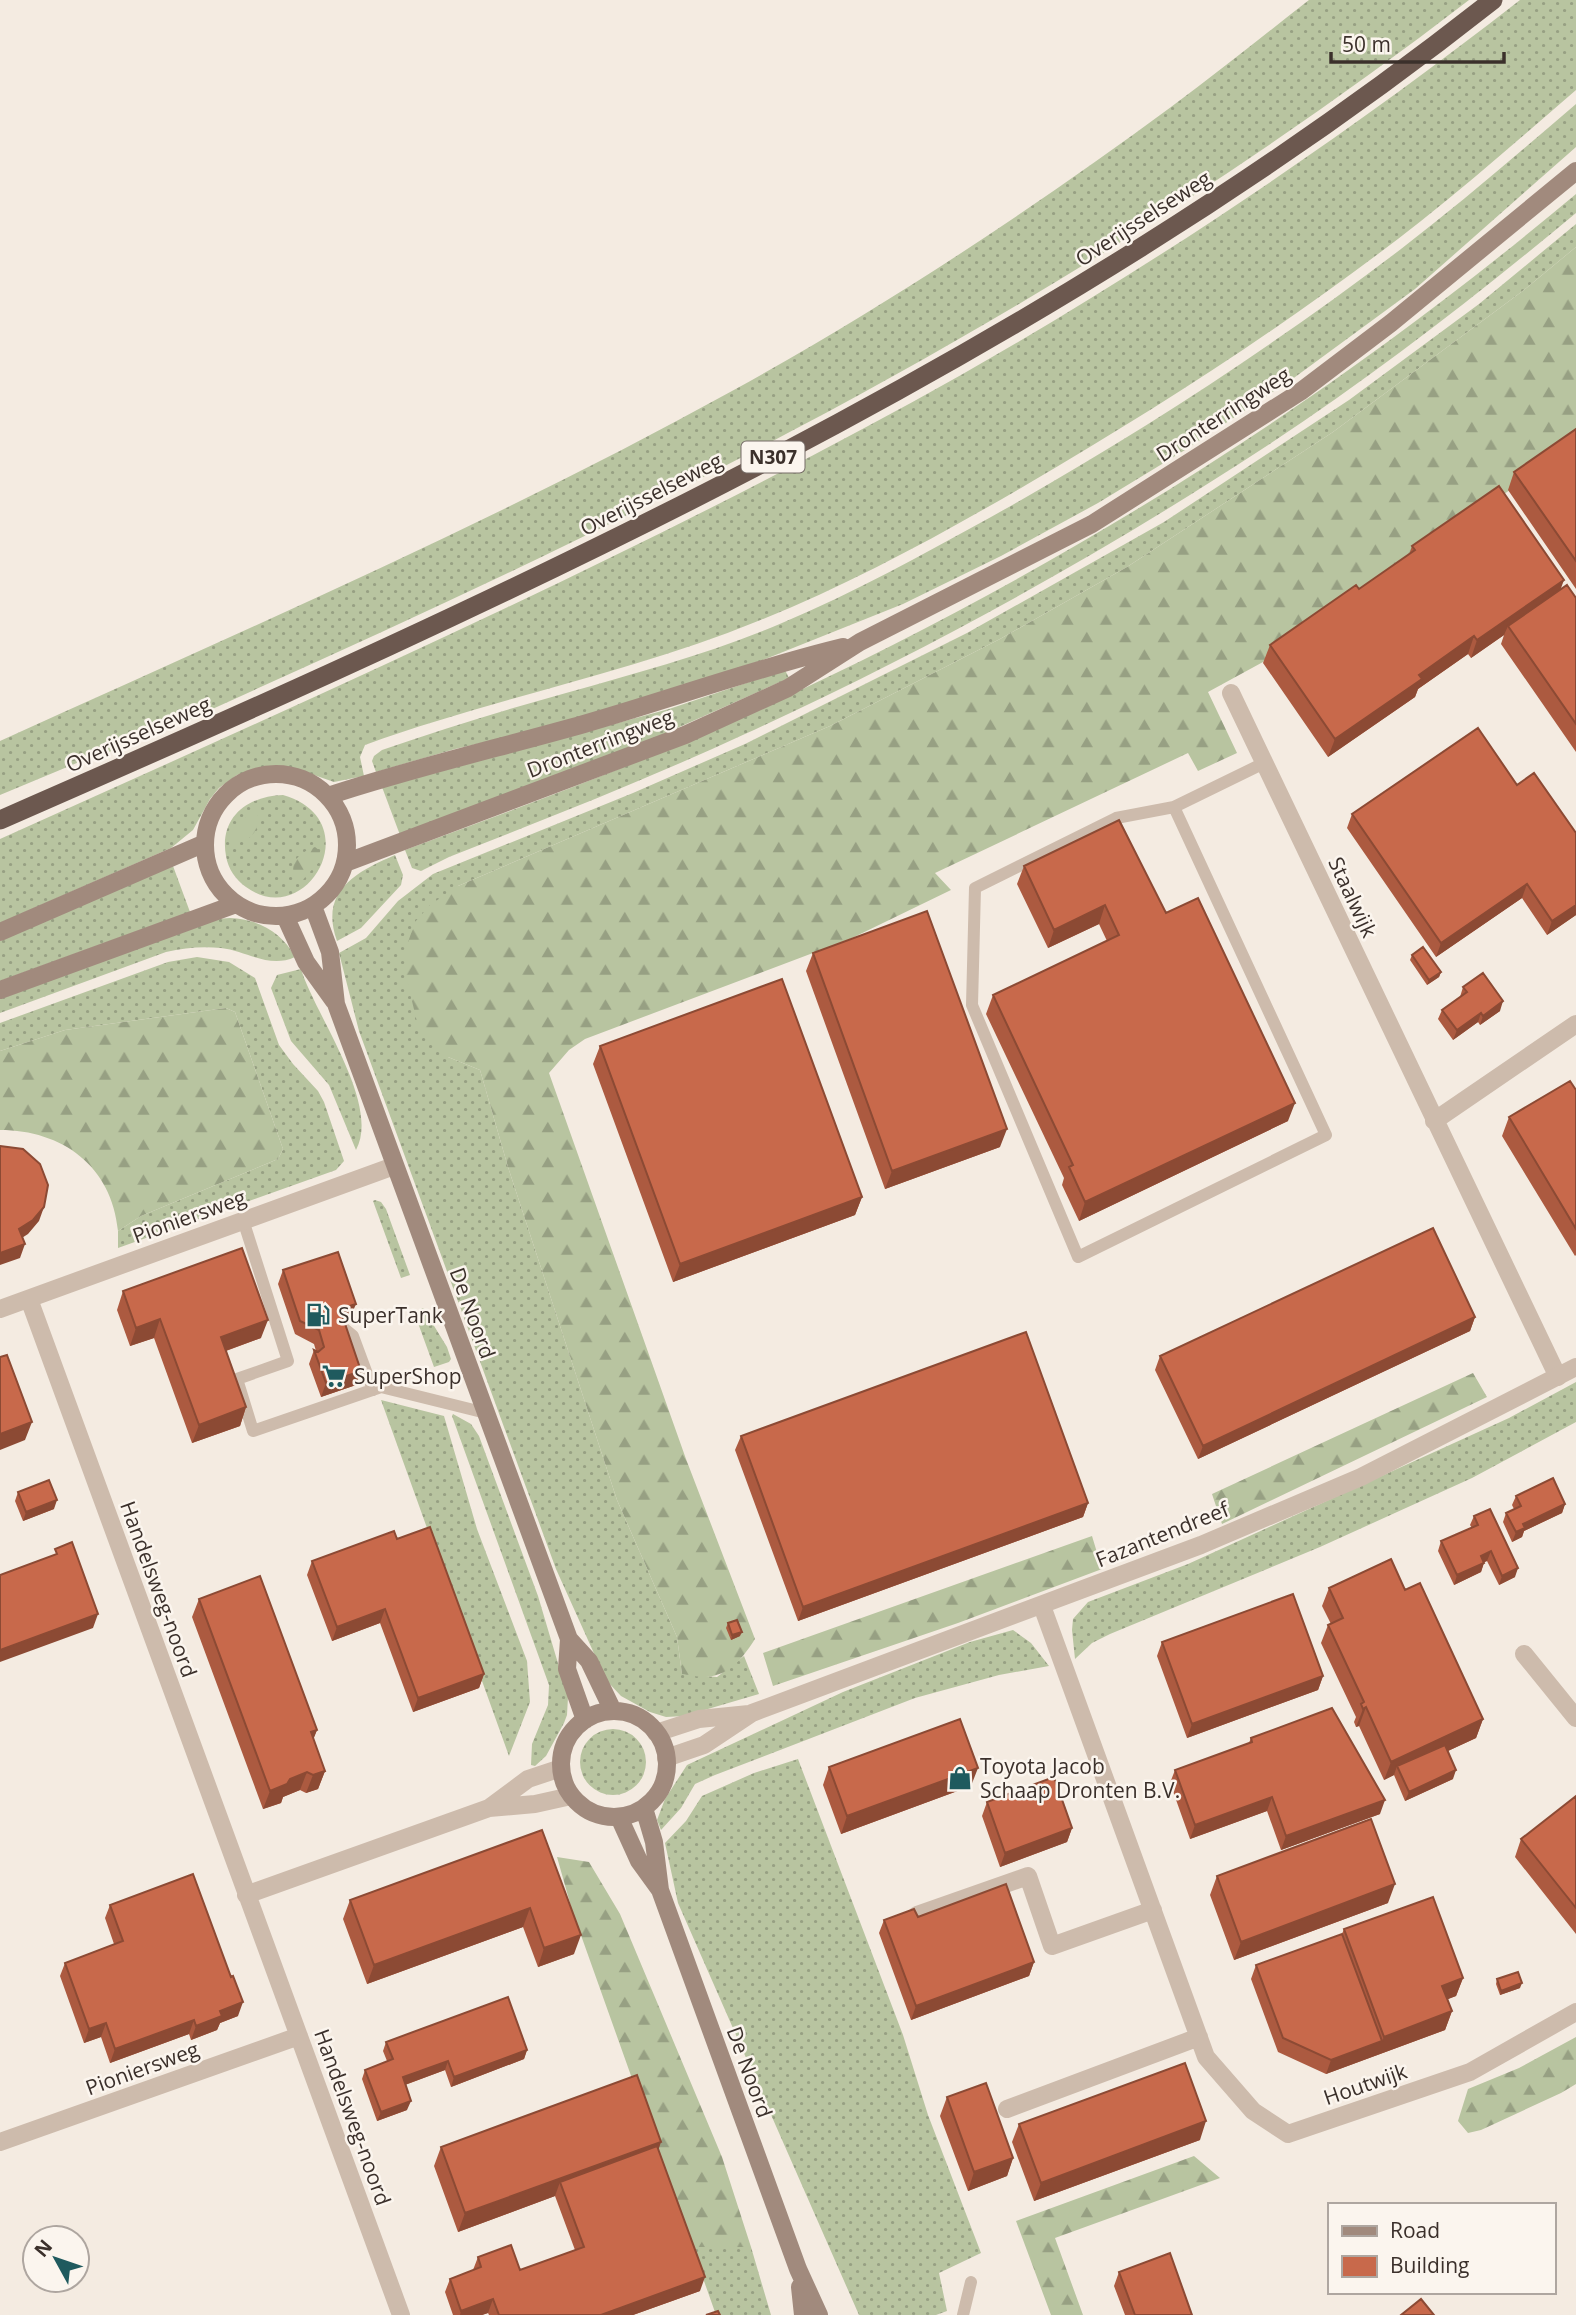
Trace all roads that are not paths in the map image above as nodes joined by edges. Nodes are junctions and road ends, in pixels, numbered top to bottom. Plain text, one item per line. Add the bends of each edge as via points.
1 (1493, 0) edge
2 (1576, 171) edge
3 (860, 642) junction
4 (1231, 692) dead end
5 (1264, 763) junction
6 (328, 796) junction
7 (1174, 807) junction
8 (0, 820) edge
9 (205, 843) junction
10 (345, 863) junction
11 (236, 904) junction
12 (313, 906) junction
13 (285, 916) junction
14 (0, 932) edge
15 (0, 990) edge
16 (335, 1004) junction
17 (1576, 1024) edge
18 (1434, 1121) junction
19 (394, 1166) junction
20 (243, 1220) junction
21 (29, 1298) junction
22 (0, 1309) edge
23 (327, 1314) edge
24 (1576, 1367) edge
25 (1558, 1377) junction
26 (373, 1390) junction
27 (486, 1413) junction
28 (1042, 1606) junction
29 (569, 1639) junction
30 (1524, 1654) dead end
31 (613, 1712) junction
32 (752, 1713) junction
33 (1576, 1718) edge
34 (585, 1720) junction
35 (656, 1732) junction
36 (666, 1758) junction
37 (561, 1768) junction
38 (571, 1796) junction
39 (489, 1808) junction
40 (645, 1808) junction
41 (619, 1818) junction
42 (660, 1890) junction
43 (246, 1895) junction
44 (1153, 1910) junction
45 (916, 1915) edge
46 (1576, 2012) edge
47 (299, 2036) junction
48 (1199, 2037) junction
49 (1007, 2109) dead end
50 (0, 2142) edge
51 (798, 2269) junction
52 (971, 2282) dead end
53 (401, 2315) edge
54 (803, 2315) edge
55 (819, 2315) edge
56 (963, 2315) edge

1 - 8 highway, Overijsselseweg / N307 via 1411,65 1251,176 1065,295 868,407 495,597
2 - 3 main road, Dronterringweg via 1300,392 1092,524
3 - 6 main road, Dronterringweg
3 - 10 main road, Dronterringweg via 788,688 685,735
4 - 5 street, Staalwijk
5 - 7 lane
5 - 18 street, Staalwijk
6 - 9 main road via 292,776 251,779 224,797 214,811
6 - 10 main road via 342,816 348,839
7 - 7 lane via 1116,818 975,888 972,1005 1078,1257 1326,1135
9 - 11 main road via 213,878
9 - 14 main road
10 - 12 main road via 328,895
11 - 13 main road via 251,912
11 - 15 main road
12 - 13 main road
12 - 16 main road, De Noord via 330,952
13 - 16 main road, De Noord via 306,962
16 - 19 main road, De Noord
17 - 18 street
18 - 25 street, Staalwijk
19 - 20 street, Pioniersweg
19 - 27 main road, De Noord
20 - 21 street, Pioniersweg
20 - 26 lane via 279,1310 288,1361 237,1378 253,1431
21 - 22 street, Pioniersweg
21 - 43 street, Handelsweg-noord
23 - 26 lane via 352,1336
24 - 25 street, Fazantendreef
25 - 28 street, Fazantendreef via 1361,1477
26 - 27 lane via 381,1387
27 - 29 main road, De Noord
28 - 32 street, Fazantendreef
28 - 44 street, Houtwijk
29 - 31 main road, De Noord via 589,1661
29 - 34 main road, De Noord via 567,1669
30 - 33 street
31 - 34 main road
31 - 35 main road via 642,1719
32 - 35 street, Fazantendreef via 699,1719
32 - 36 street, Fazantendreef via 704,1745
34 - 37 main road via 566,1740
35 - 36 main road
36 - 40 main road via 660,1791
37 - 38 main road
37 - 39 street via 528,1780
38 - 39 street
38 - 41 main road via 597,1815
39 - 43 street
40 - 41 main road
40 - 42 main road, De Noord
41 - 42 main road, De Noord via 639,1861
42 - 51 main road, De Noord
43 - 47 street, Handelsweg-noord
44 - 45 street via 1052,1947 1028,1876
44 - 48 street, Houtwijk
46 - 48 street, Houtwijk via 1470,2072 1288,2134 1253,2111 1206,2057
47 - 50 street, Pioniersweg
47 - 53 street, Handelsweg-noord
48 - 49 street
51 - 54 main road, De Noord
51 - 55 main road, De Noord
52 - 56 lane

